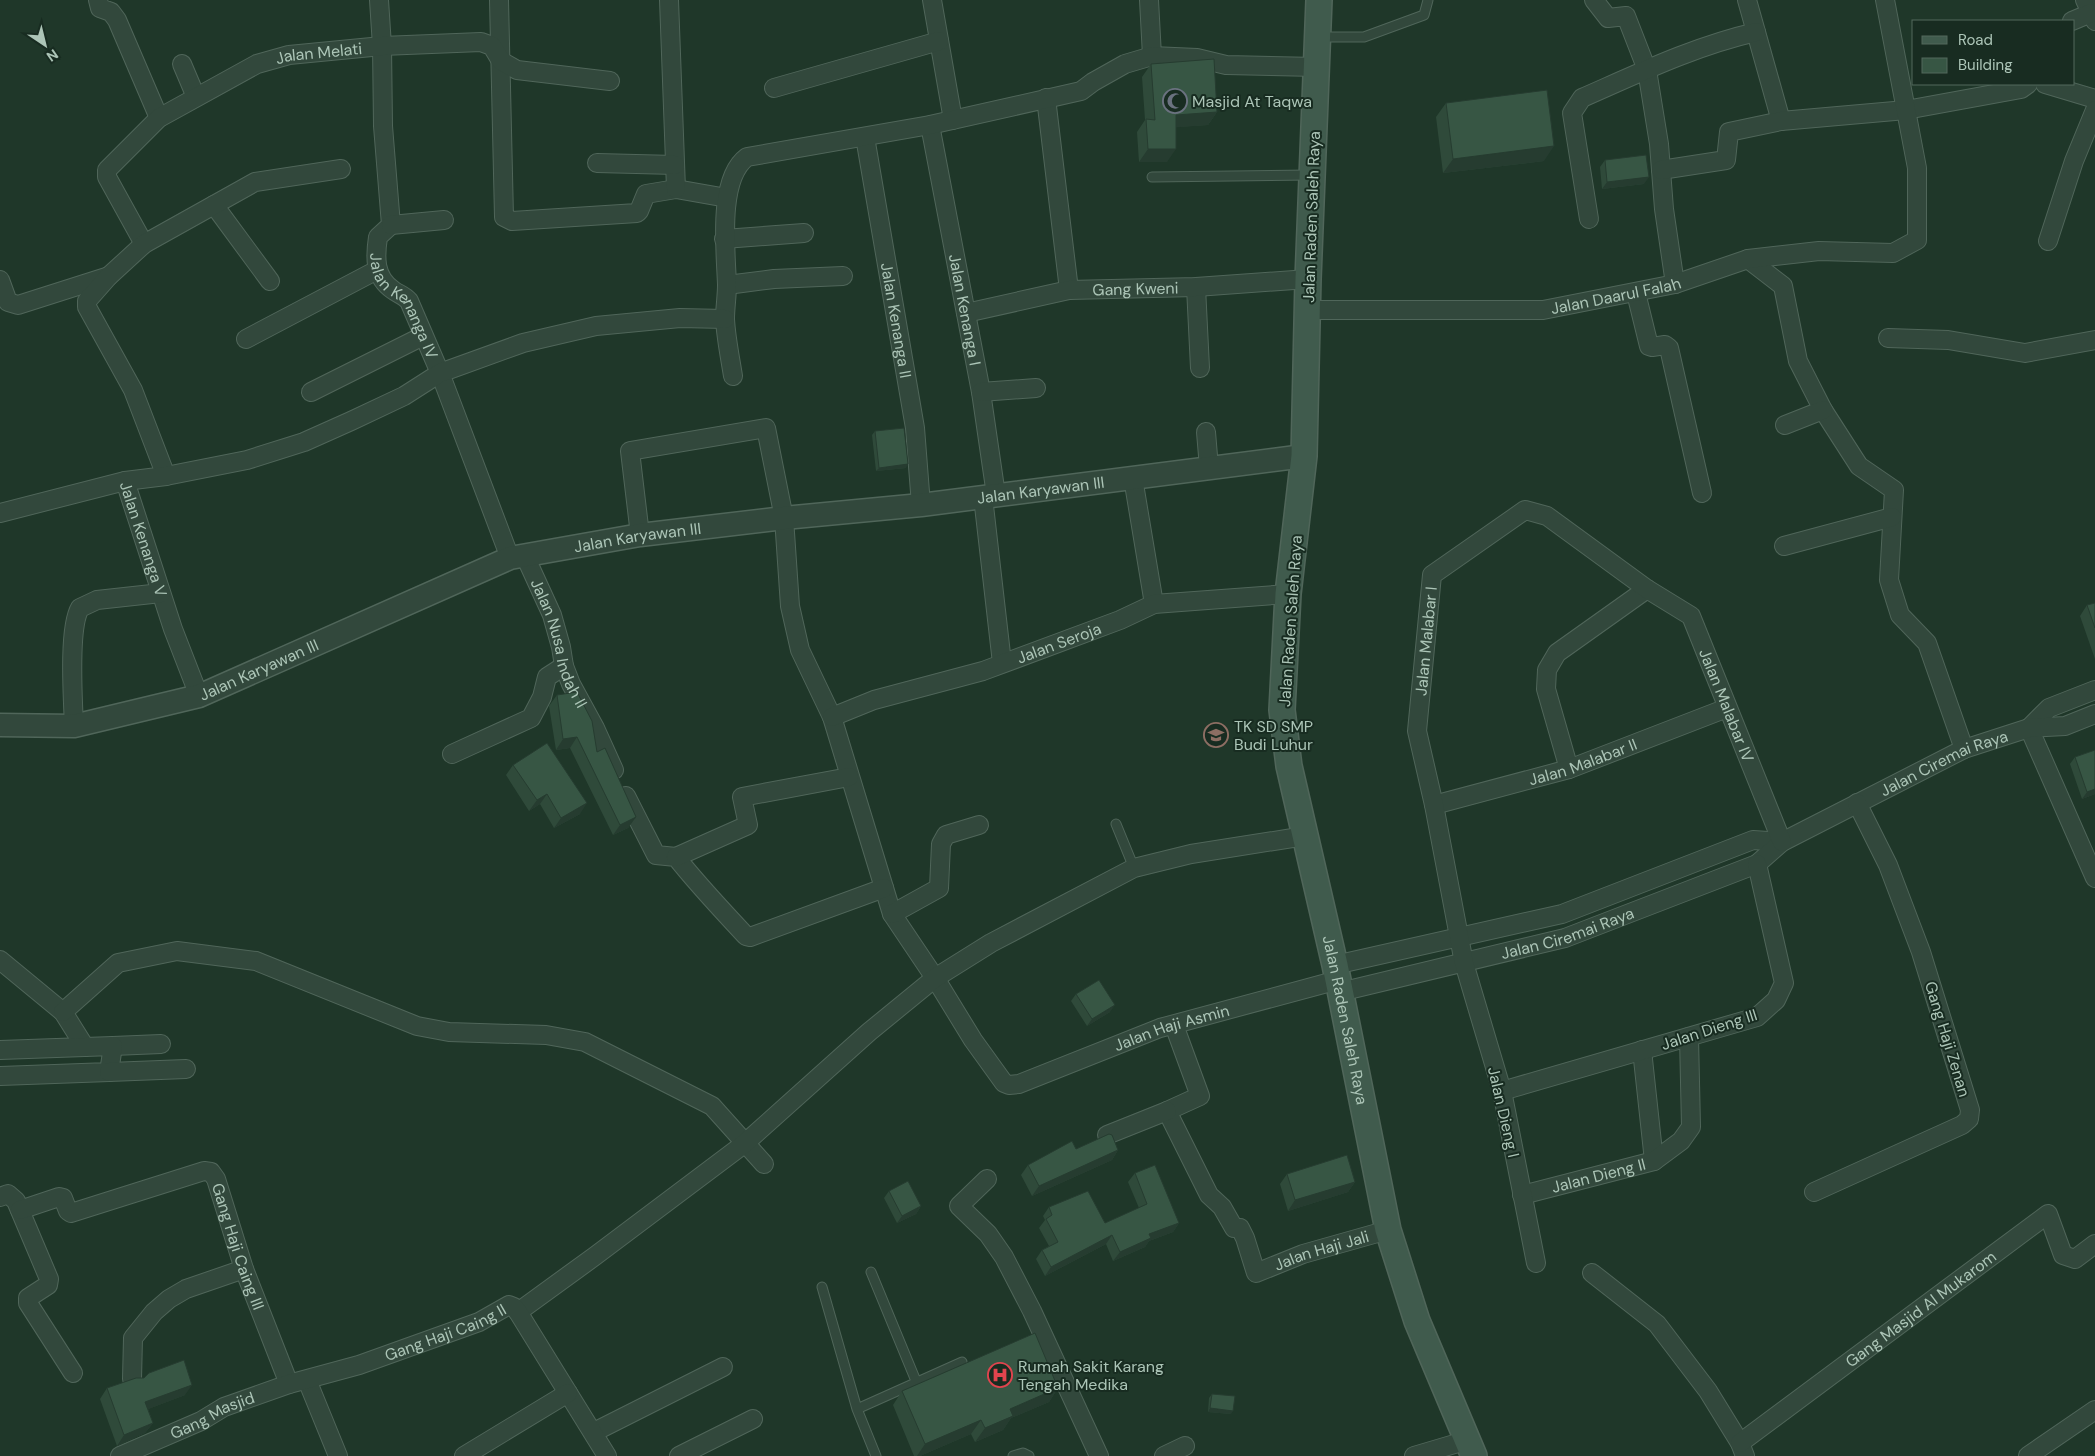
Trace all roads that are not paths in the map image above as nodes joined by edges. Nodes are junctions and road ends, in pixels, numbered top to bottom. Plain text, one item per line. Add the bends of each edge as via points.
1 (98, 0) edge
2 (380, 0) edge
3 (499, 0) edge
4 (669, 0) edge
5 (932, 0) edge
6 (1149, 0) edge
7 (1319, 0) edge
8 (1428, 0) edge
9 (1594, 0) edge
10 (1747, 0) edge
11 (1885, 0) edge
12 (2090, 12) edge
13 (2074, 20) edge
14 (1756, 32) junction
15 (1318, 37) junction
16 (939, 41) junction
17 (382, 46) junction
18 (1152, 56) junction
19 (501, 61) junction
20 (182, 64) dead end
21 (1317, 67) junction
22 (1647, 70) junction
23 (610, 81) dead end
24 (2027, 85) edge
25 (2048, 85) edge
26 (774, 88) dead end
27 (196, 97) junction
28 (1046, 98) junction
29 (2095, 99) edge
30 (1906, 110) junction
31 (2095, 110) edge
32 (159, 118) junction
33 (954, 120) junction
34 (1781, 121) junction
35 (930, 125) junction
36 (865, 138) junction
37 (597, 163) dead end
38 (675, 165) junction
39 (340, 169) dead end
40 (1661, 170) junction
41 (1312, 175) junction
42 (1152, 178) dead end
43 (676, 190) junction
44 (727, 198) junction
45 (214, 205) junction
46 (1589, 219) dead end
47 (444, 220) dead end
48 (391, 225) junction
49 (804, 233) dead end
50 (724, 239) junction
51 (2048, 241) dead end
52 (144, 244) junction
53 (1748, 259) junction
54 (377, 270) junction
55 (109, 276) junction
56 (843, 276) dead end
57 (1308, 279) junction
58 (0, 280) edge
59 (270, 281) dead end
60 (1675, 284) junction
61 (727, 285) junction
62 (1196, 287) junction
63 (1069, 290) junction
64 (1636, 293) junction
65 (1307, 310) junction
66 (966, 313) junction
67 (725, 319) junction
68 (423, 336) junction
69 (1888, 338) dead end
70 (246, 339) dead end
71 (2095, 340) edge
72 (1200, 368) dead end
73 (440, 373) junction
74 (733, 376) dead end
75 (1036, 388) dead end
76 (311, 392) dead end
77 (981, 392) junction
78 (1823, 410) junction
79 (1785, 425) dead end
80 (1206, 432) dead end
81 (1304, 456) junction
82 (1209, 468) junction
83 (166, 476) junction
84 (1133, 478) junction
85 (124, 481) junction
86 (1702, 493) dead end
87 (989, 496) junction
88 (921, 505) junction
89 (0, 513) edge
90 (1892, 517) junction
91 (784, 518) junction
92 (640, 535) junction
93 (1784, 546) dead end
94 (518, 557) junction
95 (1647, 589) junction
96 (161, 593) junction
97 (1288, 594) junction
98 (1154, 604) junction
99 (1002, 663) junction
100 (564, 666) junction
101 (2095, 690) edge
102 (199, 696) junction
103 (1727, 708) junction
104 (2095, 714) edge
105 (832, 717) junction
106 (0, 725) edge
107 (74, 726) junction
108 (2029, 728) junction
109 (1964, 749) junction
110 (452, 754) dead end
111 (1569, 768) junction
112 (849, 777) junction
113 (1857, 802) junction
114 (1434, 804) junction
115 (1116, 824) dead end
116 (979, 826) dead end
117 (1305, 836) junction
118 (1782, 842) junction
119 (676, 857) junction
120 (1757, 864) junction
121 (2093, 867) edge
122 (1134, 868) junction
123 (884, 888) junction
124 (1595, 902) junction
125 (892, 914) junction
126 (1601, 924) junction
127 (1459, 936) junction
128 (0, 960) edge
129 (1464, 963) junction
130 (935, 978) junction
131 (1338, 979) junction
132 (63, 1012) junction
133 (1174, 1025) junction
134 (1689, 1037) junction
135 (162, 1044) dead end
136 (114, 1046) junction
137 (86, 1047) junction
138 (0, 1050) edge
139 (1642, 1050) junction
140 (186, 1069) dead end
141 (109, 1072) junction
142 (0, 1076) edge
143 (1502, 1092) junction
144 (1167, 1111) junction
145 (1107, 1135) edge
146 (744, 1144) junction
147 (1654, 1161) junction
148 (764, 1164) dead end
149 (987, 1179) dead end
150 (1814, 1192) dead end
151 (1522, 1195) junction
152 (0, 1197) edge
153 (20, 1210) junction
154 (1388, 1230) junction
155 (2095, 1244) edge
156 (1536, 1263) dead end
157 (244, 1269) junction
158 (872, 1272) dead end
159 (1592, 1273) dead end
160 (822, 1287) dead end
161 (518, 1312) junction
162 (962, 1362) dead end
163 (723, 1367) dead end
164 (73, 1373) dead end
165 (132, 1379) edge
166 (307, 1380) junction
167 (916, 1382) junction
168 (288, 1384) junction
169 (568, 1393) junction
170 (857, 1408) junction
171 (2095, 1410) edge
172 (753, 1420) dead end
173 (594, 1432) junction
174 (1185, 1446) dead end
175 (1471, 1448) edge
176 (1742, 1450) edge
177 (120, 1456) edge
178 (338, 1456) edge
179 (464, 1456) edge
180 (608, 1456) edge
181 (679, 1456) edge
182 (876, 1456) edge
183 (1013, 1456) edge
184 (1029, 1456) edge
185 (1099, 1456) edge
186 (1164, 1456) edge
187 (1414, 1456) edge
188 (2028, 1456) edge

1 - 32 street via 100,8 111,12 117,20
2 - 17 street, Jalan Kenanga IV
3 - 19 street
4 - 38 street
5 - 16 street
6 - 18 street
7 - 15 main road, Jalan Raden Saleh Raya
8 - 15 lane via 1424,15 1364,38
9 - 22 street via 1608,18 1626,16
10 - 14 street
11 - 30 street
12 - 13 street
14 - 22 street via 1722,40
14 - 34 street
15 - 21 main road, Jalan Raden Saleh Raya
16 - 26 street
16 - 33 street
17 - 19 street, Jalan Melati via 481,42 492,46
17 - 27 street, Jalan Melati via 289,54 257,64
17 - 48 street, Jalan Kenanga IV via 382,126
18 - 21 street via 1197,58 1226,65
18 - 28 street via 1125,64 1081,91
19 - 23 street, Jalan Melati via 517,70
19 - 43 street via 504,217 507,220 637,212 646,194
20 - 27 street
21 - 41 main road, Jalan Raden Saleh Raya
22 - 40 street
22 - 46 street via 1582,98 1572,113
24 - 30 street via 2021,89
25 - 29 street
27 - 32 street, Jalan Melati
28 - 33 street
28 - 63 street
30 - 34 street
30 - 53 street, Jalan Daarul Falah via 1917,168 1917,240 1894,253 1819,250
31 - 51 street via 2074,161
32 - 52 street, Jalan Melati via 106,173
33 - 35 street
34 - 40 street via 1729,132 1726,160
35 - 36 street
35 - 66 street, Jalan Kenanga I
36 - 44 street via 747,157 739,163
36 - 88 street, Jalan Kenanga II via 915,428
37 - 38 street
38 - 43 street
39 - 45 street via 255,182
40 - 60 street
41 - 42 lane
41 - 57 main road, Jalan Raden Saleh Raya
43 - 44 street
44 - 50 street
45 - 52 street
45 - 59 street
47 - 48 street
48 - 54 street, Jalan Kenanga IV via 378,237
49 - 50 street
50 - 61 street
52 - 55 street
53 - 60 street, Jalan Daarul Falah
53 - 78 street via 1783,286 1798,361
54 - 68 street, Jalan Kenanga IV via 391,289 407,298
54 - 70 street
55 - 58 street via 18,305 8,302
55 - 83 street via 87,301 87,307 133,390
56 - 61 street
57 - 62 street, Gang Kweni
57 - 65 main road, Jalan Raden Saleh Raya
60 - 64 street, Jalan Daarul Falah
61 - 67 street
62 - 63 street, Gang Kweni
62 - 72 street
63 - 66 street, Gang Kweni
64 - 65 street, Jalan Daarul Falah via 1543,310
64 - 86 street via 1649,346 1665,345 1669,348
65 - 81 main road, Jalan Raden Saleh Raya
66 - 77 street, Jalan Kenanga I
67 - 73 street, Jalan Kenanga V via 680,318 596,326 523,344
67 - 74 street
68 - 73 street, Jalan Kenanga IV
68 - 76 street
69 - 71 street via 1948,340 2025,353
73 - 83 street, Jalan Kenanga V via 404,396 304,442 247,460
73 - 94 street, Jalan Kenanga IV
75 - 77 street
77 - 87 street, Jalan Kenanga I
78 - 79 street
78 - 90 street via 1859,466 1894,490
80 - 82 street
81 - 82 street, Jalan Karyawan III
81 - 97 main road, Jalan Raden Saleh Raya
82 - 84 street, Jalan Karyawan III
83 - 85 street, Jalan Kenanga V
84 - 87 street, Jalan Karyawan III
84 - 98 street
85 - 89 street
85 - 96 street, Jalan Kenanga V
87 - 88 street, Jalan Karyawan III
87 - 99 street, Jalan Kenanga I
88 - 91 street, Jalan Karyawan III
90 - 93 street
90 - 109 street via 1889,580 1900,615 1927,643
91 - 92 street, Jalan Karyawan III
91 - 92 street via 766,428 630,451
91 - 105 street via 790,606 800,650
92 - 94 street, Jalan Karyawan III
94 - 100 street, Jalan Nusa Indah II via 552,615
94 - 102 street, Jalan Karyawan III
95 - 103 street, Jalan Malabar IV via 1691,616
95 - 111 street via 1557,652 1547,670 1546,689
95 - 114 street, Jalan Malabar I via 1547,516 1525,510 1432,575 1416,731
96 - 102 street, Jalan Kenanga V
96 - 107 street via 97,600 80,608 75,620 72,667
97 - 98 street, Jalan Seroja
97 - 117 main road, Jalan Raden Saleh Raya via 1282,710 1289,766
98 - 99 street, Jalan Seroja
99 - 105 street, Jalan Seroja via 874,700
100 - 110 street via 547,677 531,718
100 - 119 street, Jalan Nusa Indah II via 640,828 656,855
101 - 108 street, Jalan Ciremai Raya via 2049,708
102 - 107 street, Jalan Karyawan III
103 - 111 street, Jalan Malabar II
103 - 118 street, Jalan Malabar IV
104 - 108 street, Jalan Ciremai Raya via 2065,726
105 - 112 street
106 - 107 street, Jalan Karyawan III
108 - 109 street, Jalan Ciremai Raya
108 - 121 street
109 - 113 street, Jalan Ciremai Raya
111 - 114 street, Jalan Malabar II
112 - 119 street via 742,797 748,825
112 - 123 street
113 - 118 street, Jalan Ciremai Raya
113 - 150 street, Gang Haji Zenan via 1888,865 1921,952 1970,1110 1969,1118 1962,1125
114 - 127 street, Jalan Malabar I
115 - 122 lane
116 - 125 street via 946,835 941,844 939,888
117 - 122 street via 1191,854
117 - 131 main road, Jalan Raden Saleh Raya
118 - 120 street, Jalan Ciremai Raya
118 - 124 street, Jalan Ciremai Raya via 1753,840
119 - 123 street via 719,909 750,937
120 - 126 street, Jalan Ciremai Raya
120 - 134 street, Jalan Dieng III via 1784,983 1776,1000 1757,1017
122 - 130 street via 991,943
123 - 125 street
124 - 126 street
124 - 127 street, Jalan Ciremai Raya via 1562,914
125 - 130 street
126 - 129 street, Jalan Ciremai Raya via 1565,938
127 - 129 street, Jalan Malabar I
127 - 131 street, Jalan Ciremai Raya
128 - 132 street
129 - 131 street, Jalan Ciremai Raya
129 - 143 street, Jalan Dieng I
130 - 133 street, Jalan Haji Asmin via 973,1040 1000,1079 1009,1085
130 - 146 street via 869,1032
131 - 133 street, Jalan Haji Asmin
131 - 154 main road, Jalan Raden Saleh Raya
132 - 137 street
132 - 146 street via 118,963 176,951 256,961 417,1026 449,1032 546,1035 585,1042 712,1106
133 - 144 street via 1200,1096
134 - 139 street, Jalan Dieng III
134 - 147 street, Jalan Dieng II via 1691,1127 1681,1141
135 - 136 street
136 - 137 street
136 - 141 street
137 - 138 street
139 - 143 street, Jalan Dieng III
139 - 147 street
140 - 141 street
141 - 142 street
143 - 151 street, Jalan Dieng I
144 - 145 street
144 - 154 street, Jalan Haji Jali via 1209,1195 1222,1207 1234,1228 1240,1228 1256,1273 1303,1254
146 - 148 street
146 - 161 street
147 - 151 street, Jalan Dieng II
149 - 185 street via 958,1206 988,1234 1004,1257
151 - 156 street, Jalan Dieng I
152 - 153 street via 8,1194
153 - 157 street, Gang Haji Caing III via 59,1197 63,1198 71,1213 204,1171 211,1172
153 - 164 street via 49,1282 27,1300
154 - 175 main road, Jalan Raden Saleh Raya via 1417,1321
155 - 176 street, Gang Masjid Al Mukarom via 2075,1259 2063,1255 2048,1214
157 - 165 street via 186,1289 154,1312 133,1338
157 - 168 street, Gang Haji Caing III
158 - 167 lane
159 - 176 street via 1657,1324 1708,1390
160 - 170 lane
161 - 166 street, Gang Haji Caing II via 509,1305 479,1322
161 - 169 street, Gang Haji Caing II
162 - 167 lane
163 - 173 street
166 - 168 street, Gang Masjid
166 - 178 street
167 - 170 lane
168 - 177 street, Gang Masjid via 224,1407 201,1421
169 - 173 street, Gang Haji Caing II
169 - 179 street
170 - 182 lane
171 - 188 street
172 - 181 street
173 - 180 street, Gang Haji Caing II
174 - 186 street
175 - 187 street
183 - 184 lane via 1023,1453

